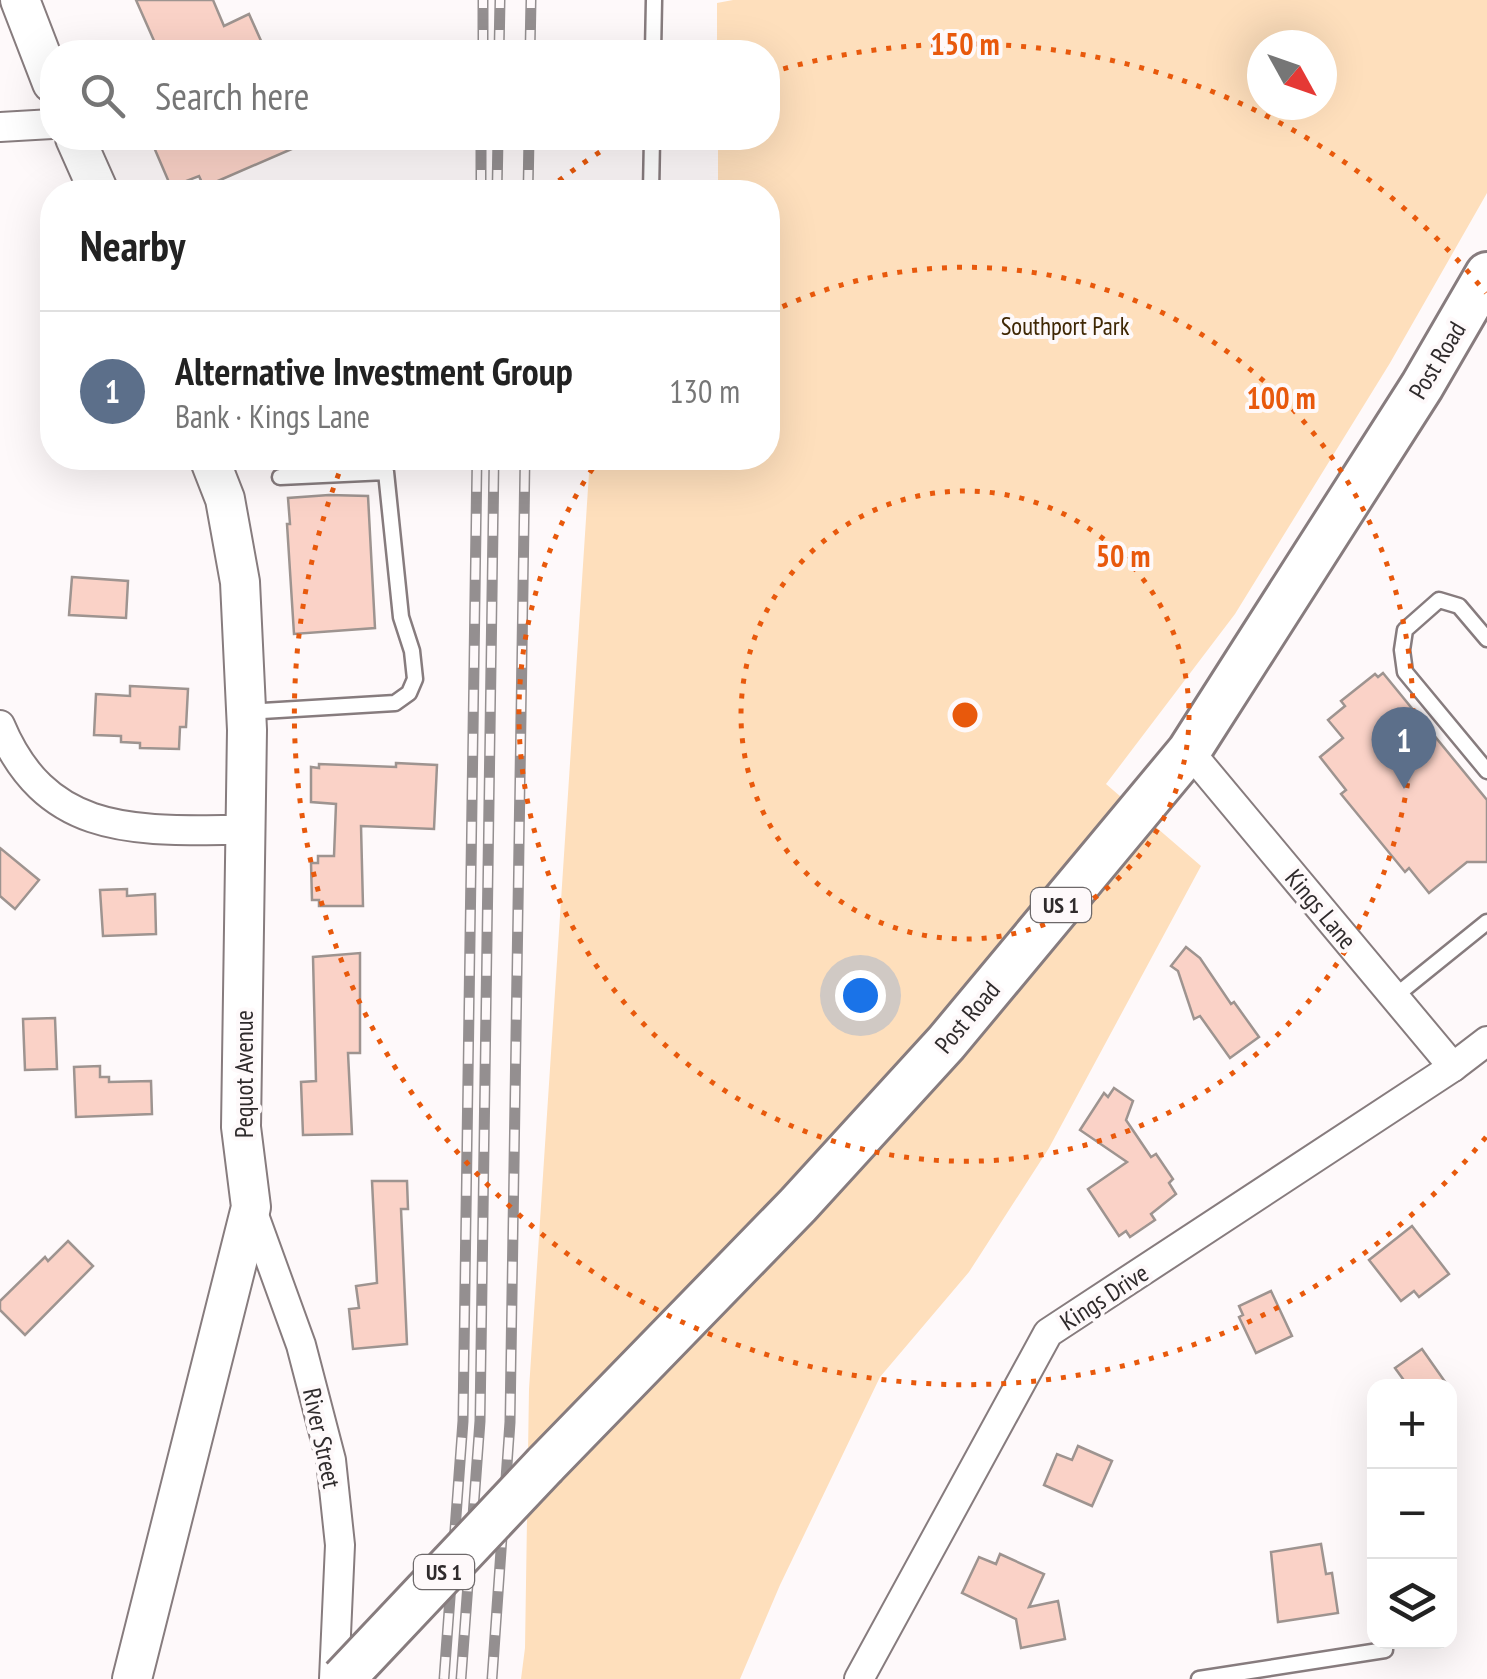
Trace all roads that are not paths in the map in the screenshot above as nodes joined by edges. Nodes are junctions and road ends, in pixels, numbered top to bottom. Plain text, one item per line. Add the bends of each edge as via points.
1 (20, 0) edge
2 (654, 0) edge
3 (653, 40) edge
4 (40, 52) edge
5 (40, 125) edge
6 (0, 127) edge
7 (80, 150) edge
8 (652, 150) edge
9 (93, 180) edge
10 (651, 180) edge
11 (1487, 274) edge
12 (214, 470) edge
13 (280, 476) dead end
14 (1487, 639) edge
15 (246, 712) junction
16 (0, 725) edge
17 (1188, 752) junction
18 (1487, 771) edge
19 (246, 830) junction
20 (1487, 922) edge
21 (1394, 998) junction
22 (1487, 1041) edge
23 (1453, 1067) junction
24 (251, 1207) junction
25 (1385, 1650) dead end
26 (132, 1679) edge
27 (334, 1679) edge
28 (343, 1679) edge
29 (858, 1679) edge
30 (1198, 1679) edge

1 - 4 street
2 - 3 lane
5 - 6 street
7 - 9 street
8 - 10 lane
11 - 17 main road, Post Road / US 1
12 - 15 street, Pequot Avenue via 240,582
13 - 15 lane via 386,472 401,617 415,679 396,703
14 - 18 lane via 1459,606 1439,600 1405,630 1402,650 1404,672
15 - 19 street, Pequot Avenue
16 - 19 street via 10,750 67,808 132,830
17 - 21 street, Kings Lane
17 - 28 main road, Post Road / US 1, bridge via 946,1044
19 - 24 street, Pequot Avenue via 242,1127
20 - 21 lane
21 - 23 street, Kings Lane
22 - 23 street, Kings Drive
23 - 29 street, Kings Drive via 1048,1333
24 - 26 street, Pequot Avenue
24 - 27 street, River Street via 301,1344 331,1460 340,1545
25 - 30 lane

